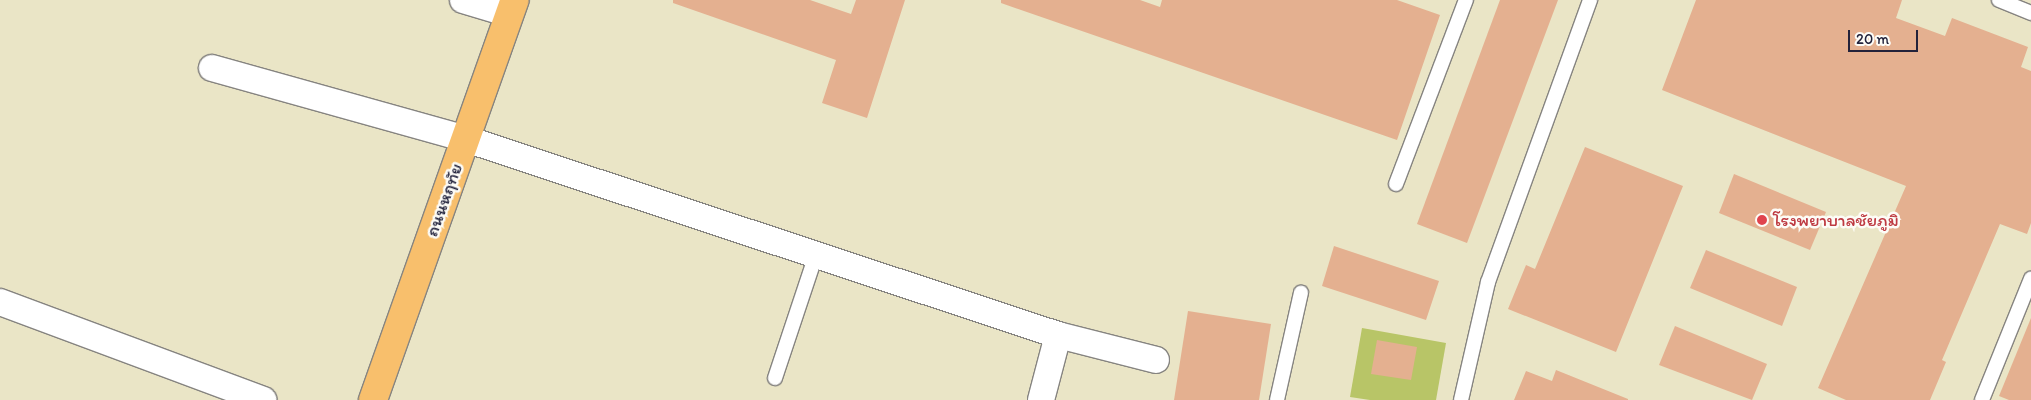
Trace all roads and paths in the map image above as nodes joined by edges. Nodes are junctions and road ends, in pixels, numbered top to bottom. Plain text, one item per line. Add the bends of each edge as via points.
1 (463, 0) edge
2 (1465, 0) edge
3 (1590, 0) edge
4 (1999, 0) edge
5 (513, 7) edge
6 (2031, 13) edge
7 (212, 68) dead end
8 (466, 138) junction
9 (1396, 184) dead end
10 (816, 255) junction
11 (2031, 279) edge
12 (1301, 293) dead end
13 (0, 302) edge
14 (1058, 334) junction
15 (1156, 360) dead end
16 (775, 378) dead end
17 (264, 400) edge
18 (373, 400) edge
19 (1041, 400) edge
20 (1278, 400) edge
21 (1460, 400) edge
22 (1982, 400) edge

1 - 5 street
2 - 9 lane
3 - 21 lane via 1488,282
4 - 6 lane
5 - 8 main road, ถนนหฤทัย
7 - 8 street
8 - 10 street
8 - 18 main road, ถนนหฤทัย
10 - 14 street
10 - 16 lane
11 - 22 lane
12 - 20 lane
13 - 17 street
14 - 15 street
14 - 19 street

